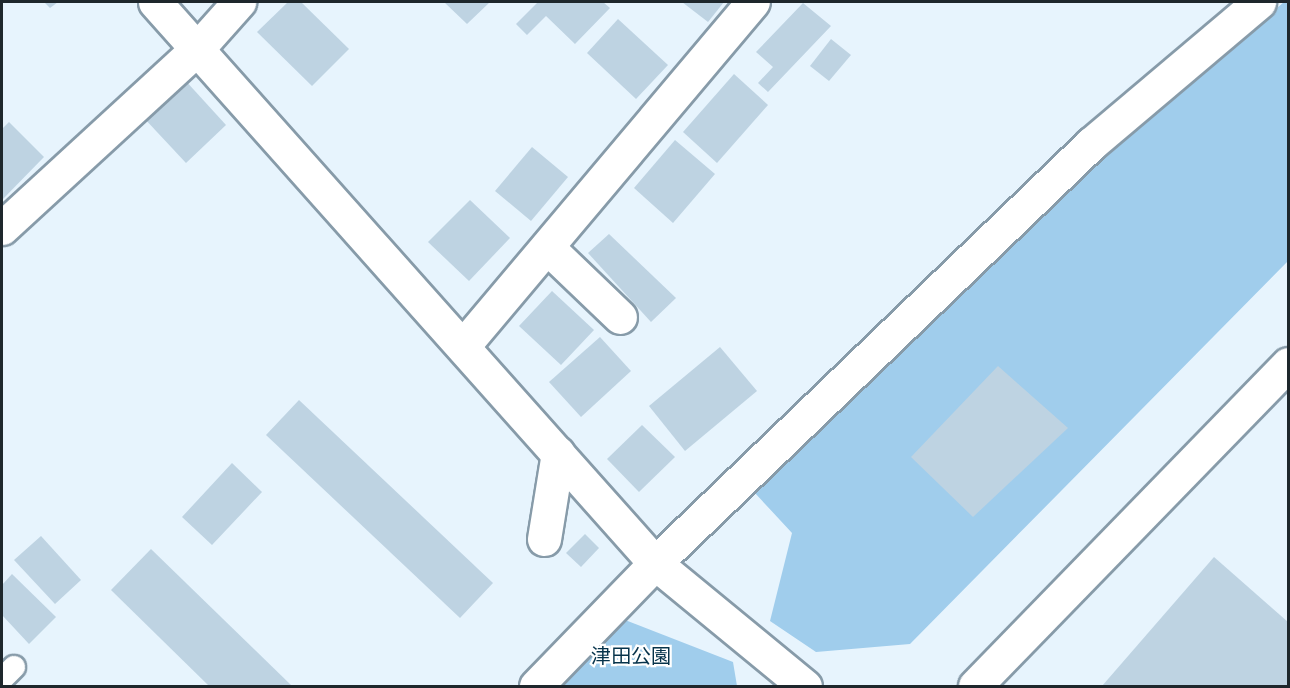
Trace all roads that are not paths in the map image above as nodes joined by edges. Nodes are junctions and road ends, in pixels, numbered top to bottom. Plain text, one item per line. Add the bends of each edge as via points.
1 (155, 2) edge
2 (239, 2) edge
3 (753, 2) edge
4 (1259, 2) edge
5 (198, 48) junction
6 (2, 228) edge
7 (547, 247) junction
8 (620, 317) dead end
9 (463, 346) junction
10 (1288, 364) edge
11 (558, 453) junction
12 (544, 539) dead end
13 (655, 563) junction
14 (536, 687) edge
15 (805, 687) edge
16 (975, 687) edge

1 - 5 street
2 - 5 street
3 - 7 street
4 - 13 street via 1091,144
5 - 6 street
5 - 9 street
7 - 8 street
7 - 9 street
9 - 11 street
10 - 16 street
11 - 12 street
11 - 13 street
13 - 14 street
13 - 15 street

